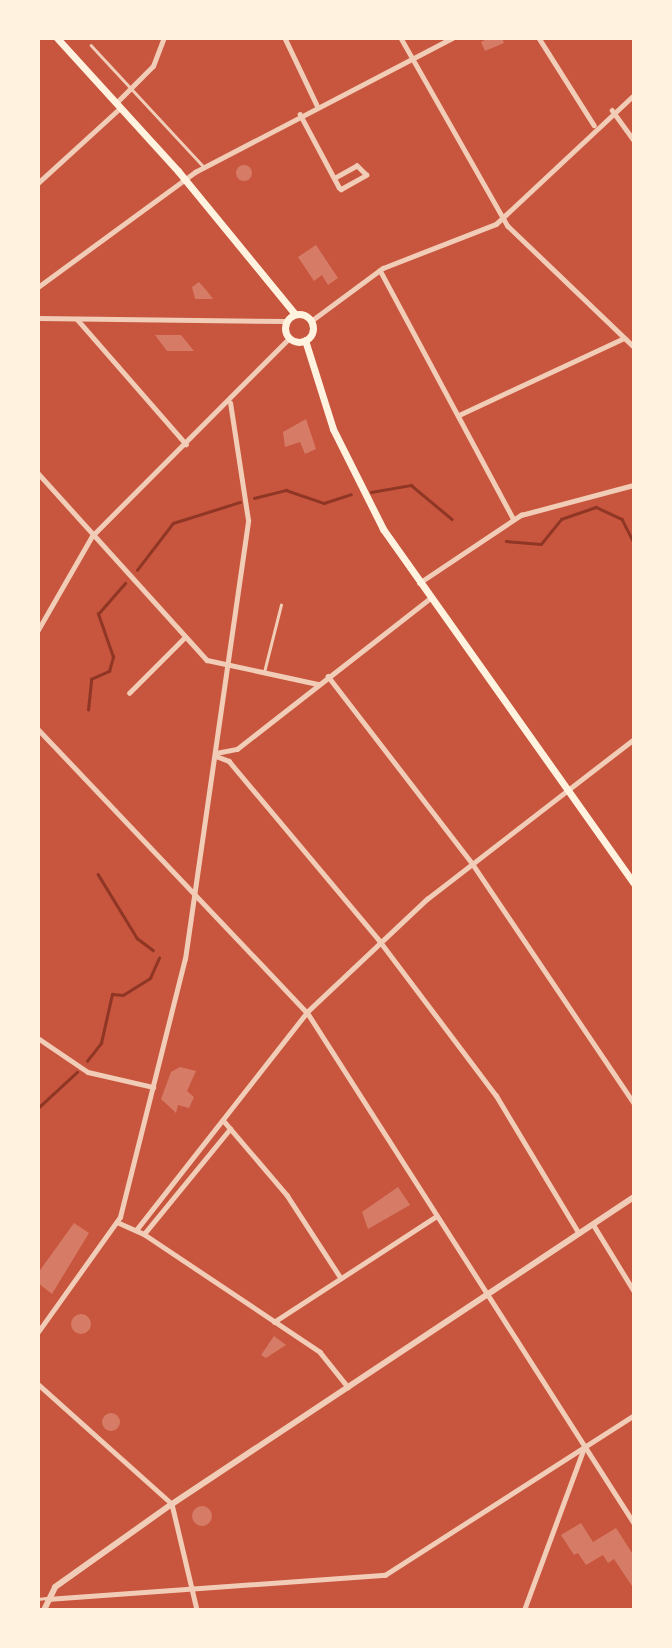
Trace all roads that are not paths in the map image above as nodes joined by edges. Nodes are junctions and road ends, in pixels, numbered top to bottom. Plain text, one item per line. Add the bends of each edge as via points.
1 (57, 38) edge
2 (164, 38) edge
3 (285, 38) edge
4 (401, 38) edge
5 (452, 38) edge
6 (539, 38) edge
7 (91, 45) dead end
8 (411, 59) junction
9 (131, 88) junction
10 (634, 95) edge
11 (317, 105) junction
12 (118, 106) junction
13 (612, 110) junction
14 (300, 114) junction
15 (594, 125) junction
16 (634, 140) edge
17 (204, 167) junction
18 (335, 178) junction
19 (185, 179) junction
20 (38, 183) edge
21 (503, 219) junction
22 (380, 270) junction
23 (38, 287) edge
24 (295, 314) junction
25 (38, 318) edge
26 (77, 318) junction
27 (286, 321) junction
28 (311, 321) junction
29 (289, 338) junction
30 (622, 339) junction
31 (305, 340) junction
32 (634, 347) edge
33 (229, 402) junction
34 (459, 415) junction
35 (186, 444) junction
36 (38, 473) edge
37 (634, 485) edge
38 (513, 518) junction
39 (92, 536) junction
40 (418, 584) junction
41 (429, 599) junction
42 (281, 606) dead end
43 (38, 630) edge
44 (185, 637) junction
45 (229, 664) junction
46 (264, 672) junction
47 (328, 676) junction
48 (318, 684) junction
49 (129, 693) dead end
50 (38, 729) edge
51 (634, 739) edge
52 (232, 751) junction
53 (216, 755) junction
54 (229, 761) junction
55 (563, 788) junction
56 (472, 863) junction
57 (634, 883) edge
58 (195, 898) junction
59 (379, 940) junction
60 (307, 1012) junction
61 (38, 1038) edge
62 (153, 1087) junction
63 (634, 1103) edge
64 (223, 1120) junction
65 (230, 1129) junction
66 (182, 1172) junction
67 (191, 1179) junction
68 (634, 1197) edge
69 (435, 1217) junction
70 (117, 1222) junction
71 (593, 1224) junction
72 (137, 1229) junction
73 (579, 1233) junction
74 (144, 1234) junction
75 (341, 1278) junction
76 (634, 1291) edge
77 (486, 1296) junction
78 (274, 1322) junction
79 (38, 1332) edge
80 (38, 1384) edge
81 (348, 1387) junction
82 (634, 1415) edge
83 (584, 1447) junction
84 (172, 1504) junction
85 (634, 1523) edge
86 (197, 1592) junction
87 (43, 1599) edge
88 (44, 1609) edge
89 (197, 1609) edge
90 (524, 1609) edge

1 - 12 main road
2 - 9 street via 153,66
3 - 11 street
4 - 8 street
5 - 8 street
6 - 15 street
7 - 9 lane
8 - 11 street
8 - 21 street
9 - 12 street
9 - 17 lane
10 - 13 street
11 - 14 street
12 - 19 main road
12 - 20 street
13 - 15 street
13 - 16 street
14 - 17 street
14 - 18 street
15 - 21 street via 550,179
17 - 19 street
18 - 18 street via 345,191 366,177 357,166
19 - 23 street
19 - 24 main road
21 - 22 street
21 - 30 street
22 - 28 street
22 - 34 street
24 - 27 main road
24 - 28 main road
25 - 26 street
26 - 27 street
26 - 35 street
27 - 29 main road
28 - 31 main road
29 - 31 main road
29 - 33 street
30 - 32 street
30 - 34 street
31 - 40 main road via 345,458
33 - 35 street
33 - 45 street via 249,514
34 - 38 street
35 - 39 street
36 - 39 street
37 - 38 street
38 - 40 street
39 - 43 street
39 - 44 street
40 - 41 main road
41 - 47 street
41 - 55 main road
42 - 46 lane
44 - 45 street via 206,660
44 - 49 street
45 - 46 street
45 - 53 street
46 - 48 street
47 - 48 street
47 - 56 street
48 - 52 street
50 - 58 street
51 - 55 street
52 - 53 street
52 - 54 street
53 - 54 street
53 - 58 street
54 - 59 street
55 - 56 street
55 - 57 main road
56 - 59 street
56 - 63 street
58 - 60 street
58 - 62 street
59 - 60 street
59 - 73 street via 504,1108
60 - 64 street
60 - 69 street
61 - 62 street via 88,1072
62 - 70 street
64 - 65 street
64 - 66 street
65 - 67 street
65 - 75 street via 287,1195
66 - 67 street
66 - 72 street
67 - 74 street
68 - 71 street
69 - 75 street
69 - 77 street
70 - 72 street
70 - 79 street
71 - 73 street
71 - 76 street
72 - 74 street
73 - 77 street
74 - 78 street
75 - 78 street
77 - 81 street
77 - 83 street
78 - 81 street via 329,1359
80 - 84 street
81 - 84 street
82 - 83 street
83 - 85 street
83 - 86 street via 385,1575
83 - 90 street
84 - 86 street
84 - 87 street
86 - 87 street
86 - 89 street
87 - 88 street

